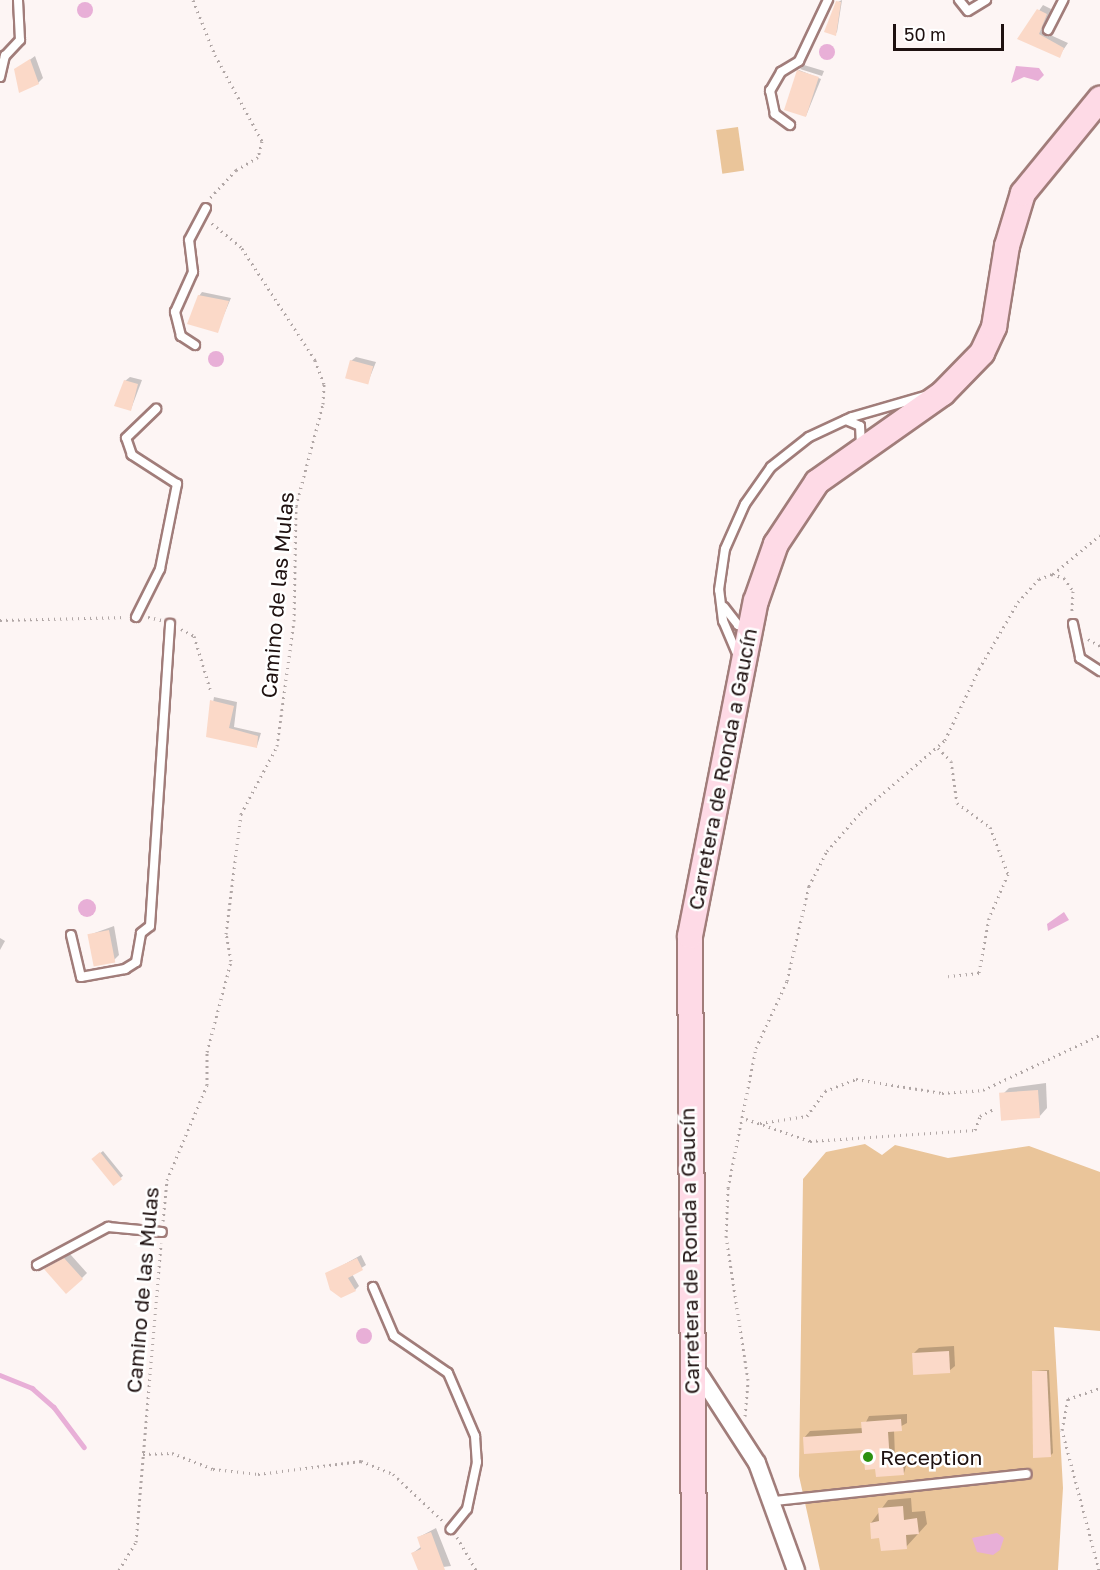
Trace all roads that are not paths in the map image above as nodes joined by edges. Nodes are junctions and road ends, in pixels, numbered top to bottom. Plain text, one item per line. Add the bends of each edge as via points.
1 (18, 0) edge
2 (828, 0) edge
3 (959, 0) edge
4 (986, 0) edge
5 (1063, 0) edge
6 (1048, 30) dead end
7 (0, 77) edge
8 (1100, 99) edge
9 (790, 125) dead end
10 (206, 213) road end
11 (195, 345) dead end
12 (943, 393) junction
13 (156, 409) dead end
14 (846, 420) junction
15 (860, 447) junction
16 (720, 598) junction
17 (136, 617) road end
18 (170, 624) road end
19 (1073, 624) road end
20 (751, 625) junction
21 (1100, 670) edge
22 (740, 673) junction
23 (71, 935) dead end
24 (162, 1232) road end
25 (37, 1265) dead end
26 (373, 1287) dead end
27 (690, 1372) junction
28 (1027, 1474) dead end
29 (774, 1501) junction
30 (451, 1529) road end
31 (694, 1570) edge
32 (796, 1570) edge

1 - 7 lane via 20,40 5,56
2 - 9 lane via 799,61 781,72 770,91 775,114
3 - 4 lane via 968,11
5 - 6 lane
8 - 12 main road, Carretera de Ronda a Gaucín via 1023,194 1007,246 994,327 967,373
10 - 11 lane via 189,240 193,272 175,312 182,336
12 - 14 lane
12 - 15 main road, Carretera de Ronda a Gaucín
13 - 17 lane via 126,438 132,455 177,484 160,569
14 - 15 lane via 860,426 865,435
14 - 16 lane via 809,437 771,467 758,485 725,549
15 - 20 main road, Carretera de Ronda a Gaucín via 817,482 794,513 776,544
16 - 20 lane via 738,625
16 - 22 lane
18 - 23 lane via 150,926 141,933 136,962 125,969 81,977
19 - 21 lane via 1080,658
20 - 22 main road, Carretera de Ronda a Gaucín
22 - 27 main road, Carretera de Ronda a Gaucín via 690,936
24 - 25 lane via 108,1227
26 - 30 lane via 394,1336 448,1372 475,1436 477,1462 467,1509
27 - 29 street via 700,1375 734,1424
27 - 31 main road, Carretera de Ronda a Gaucín
28 - 29 lane
29 - 32 street

